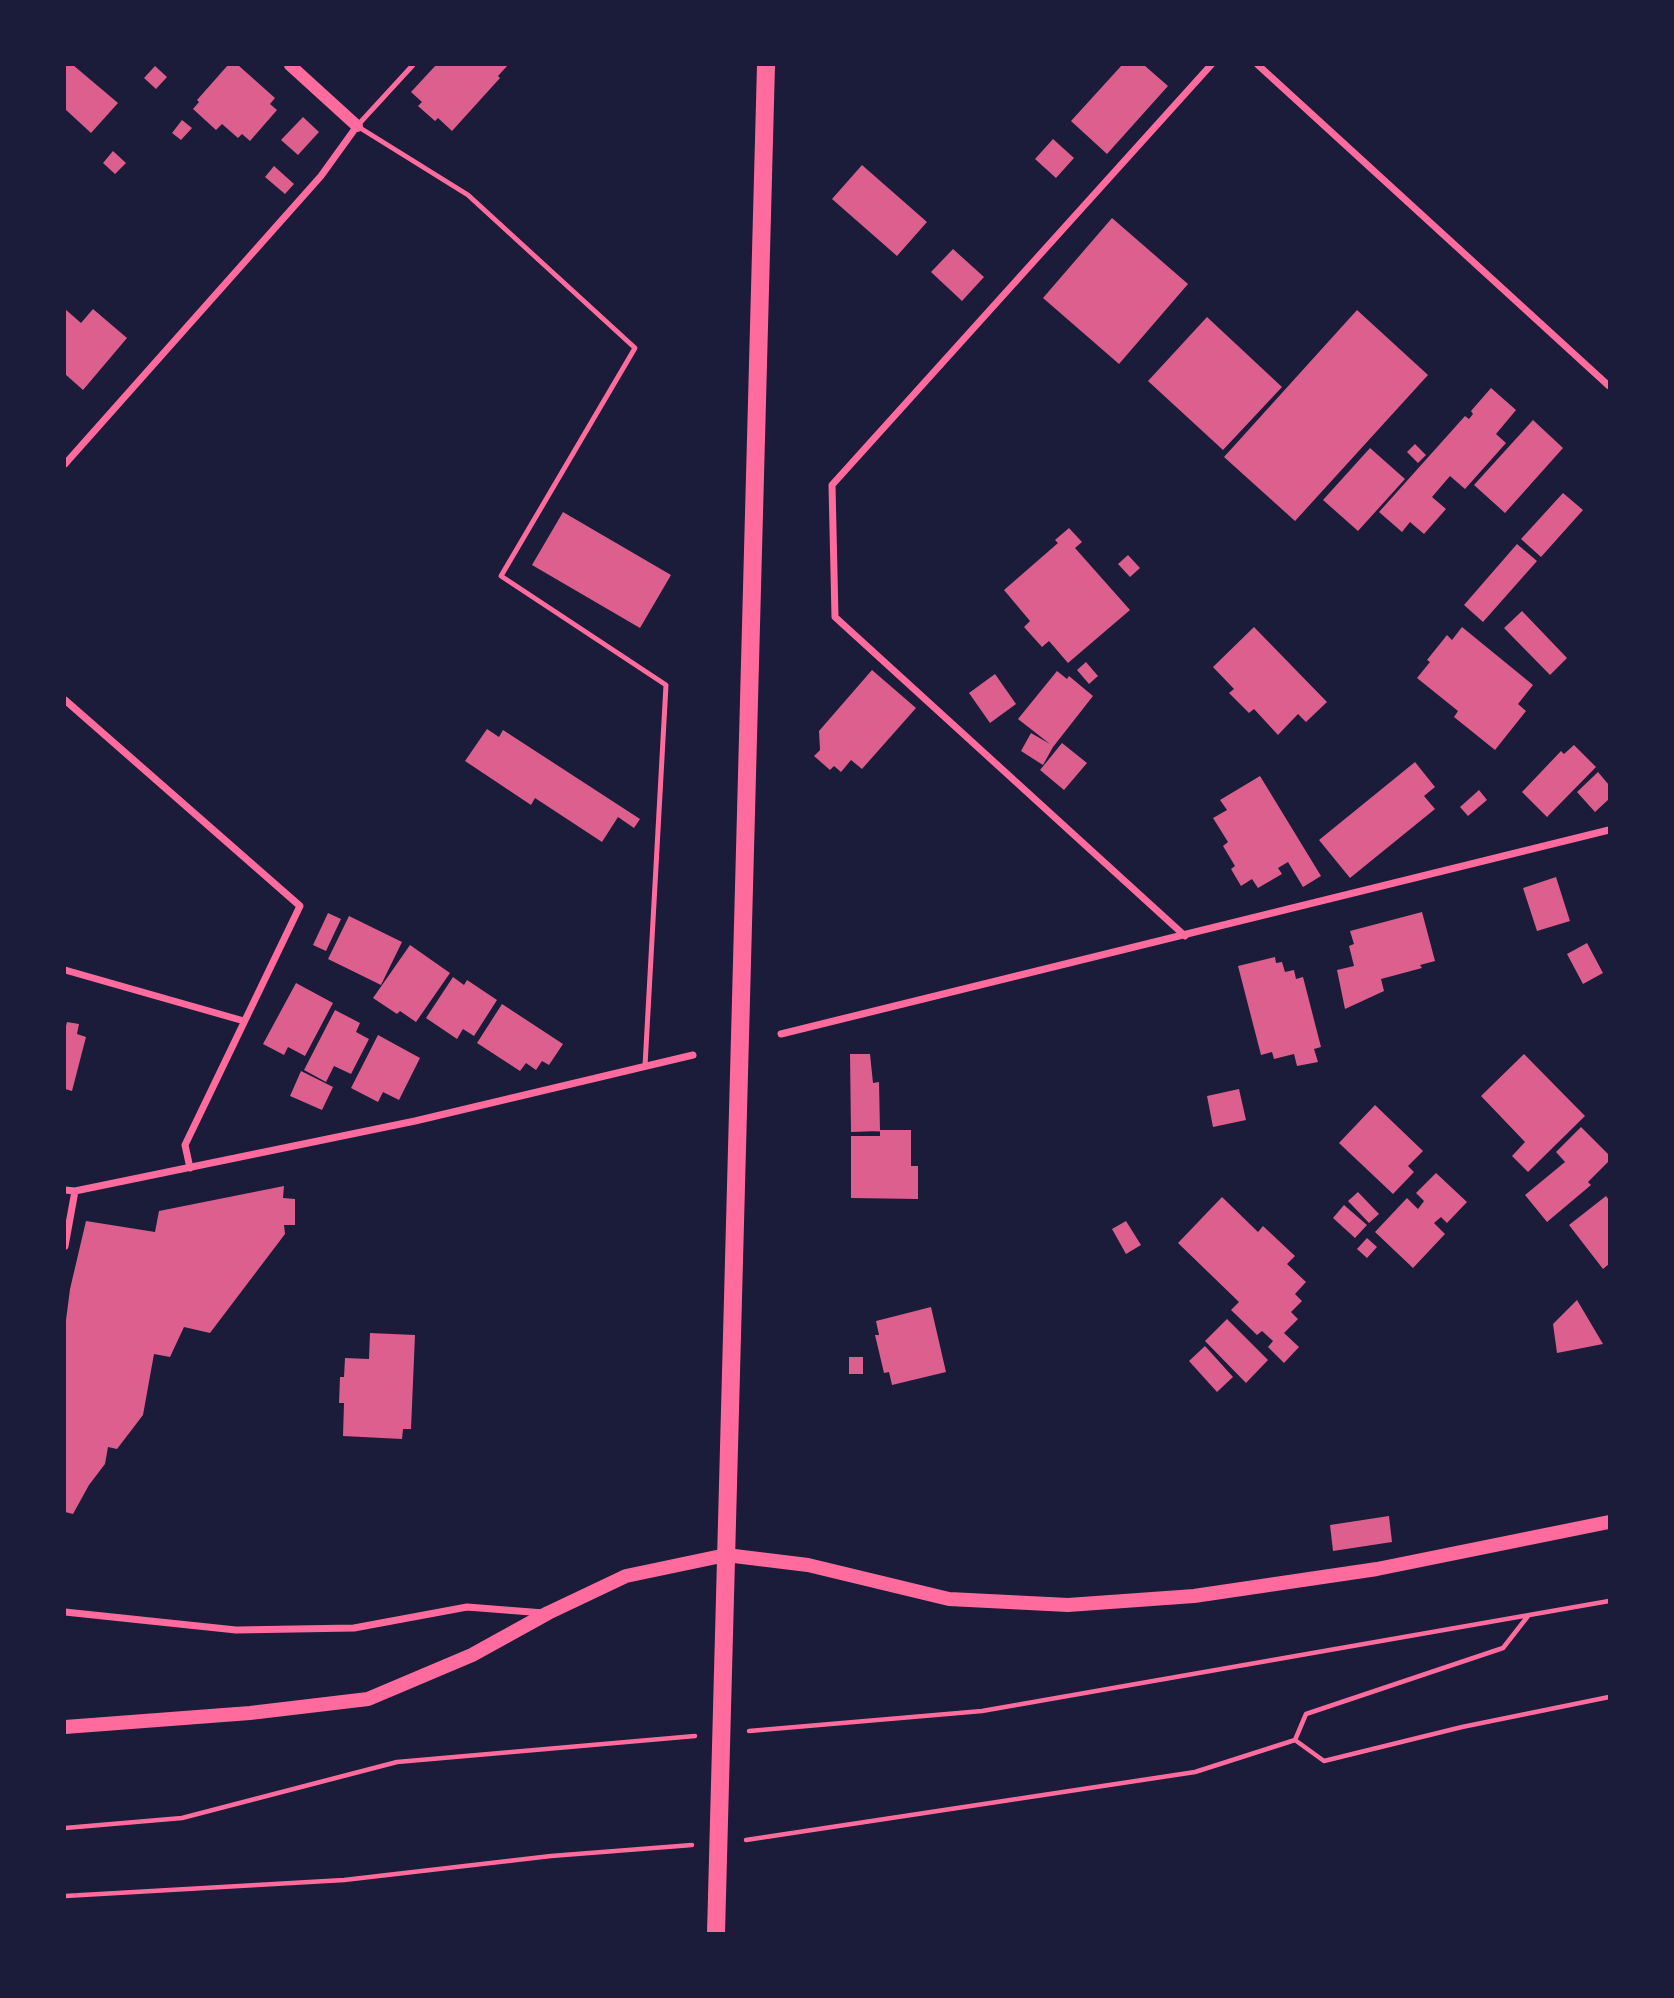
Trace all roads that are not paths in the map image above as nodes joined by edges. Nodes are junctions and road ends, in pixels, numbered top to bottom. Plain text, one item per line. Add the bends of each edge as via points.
1 (290, 65) edge
2 (413, 65) edge
3 (766, 65) edge
4 (1211, 65) edge
5 (1258, 65) edge
6 (358, 126) junction
7 (1609, 386) edge
8 (65, 464) edge
9 (65, 700) edge
10 (1609, 830) edge
11 (1185, 936) junction
12 (65, 970) edge
13 (244, 1021) junction
14 (781, 1034) dead end
15 (693, 1055) dead end
16 (645, 1066) junction
17 (190, 1168) junction
18 (65, 1190) edge
19 (75, 1191) junction
20 (65, 1246) edge
21 (1609, 1522) edge
22 (726, 1555) junction
23 (65, 1612) edge
24 (548, 1613) junction
25 (65, 1727) edge
26 (716, 1933) edge

1 - 6 street
2 - 6 lane
3 - 22 main road
4 - 11 street via 832,485 835,617
5 - 7 street
6 - 8 street via 321,176
6 - 16 lane via 468,195 635,348 501,576 666,685
9 - 13 street via 300,906
10 - 11 street
11 - 14 street
12 - 13 street
13 - 17 street via 185,1145
15 - 16 street
16 - 17 street
17 - 19 street
18 - 19 street
19 - 20 street
21 - 22 main road via 1377,1569 1194,1596 1068,1605 949,1599 808,1565
22 - 24 main road via 626,1576
22 - 26 main road
23 - 24 street via 236,1630 354,1628 467,1607
24 - 25 main road via 472,1655 368,1699

